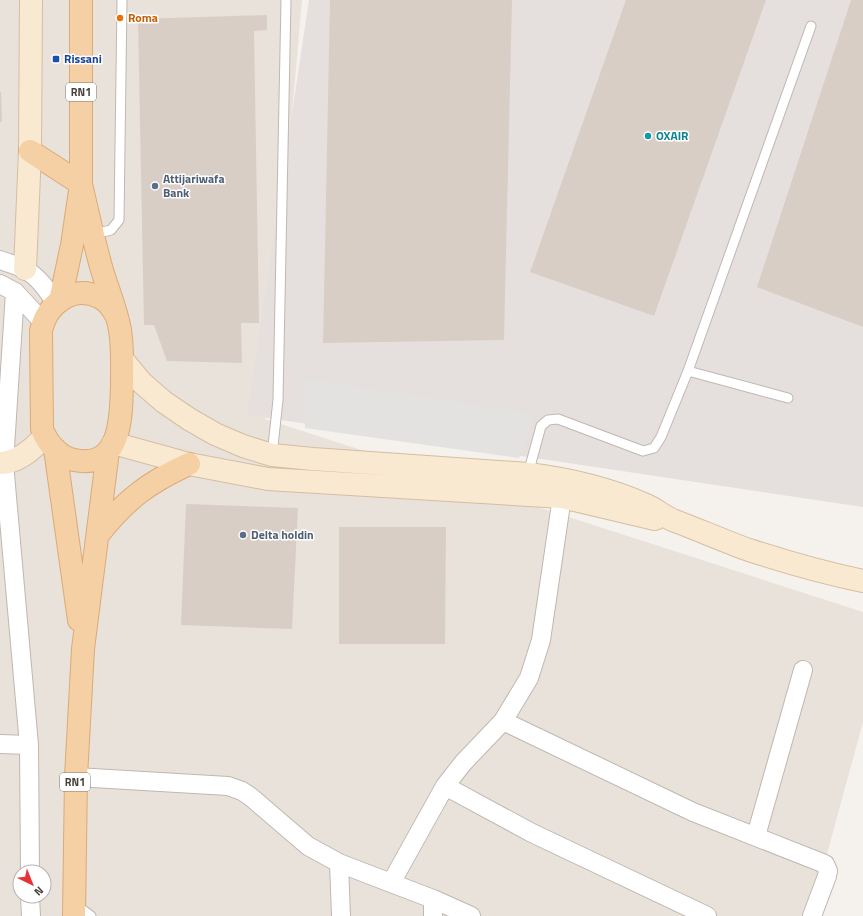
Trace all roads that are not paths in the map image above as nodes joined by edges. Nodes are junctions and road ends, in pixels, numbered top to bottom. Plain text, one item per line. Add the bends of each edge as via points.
1 (31, 0) edge
2 (81, 0) edge
3 (122, 0) edge
4 (286, 0) edge
5 (811, 26) dead end
6 (30, 151) junction
7 (81, 184) junction
8 (94, 234) junction
9 (0, 260) edge
10 (25, 269) junction
11 (7, 288) edge
12 (58, 302) junction
13 (117, 317) junction
14 (43, 322) junction
15 (122, 359) junction
16 (688, 371) junction
17 (788, 398) dead end
18 (50, 443) junction
19 (110, 447) junction
20 (272, 455) junction
21 (2, 463) edge
22 (189, 464) junction
23 (528, 474) junction
24 (562, 497) junction
25 (672, 520) junction
26 (98, 535) junction
27 (863, 581) edge
28 (83, 649) junction
29 (804, 670) dead end
30 (503, 721) junction
31 (0, 744) edge
32 (29, 745) junction
33 (76, 777) junction
34 (445, 786) junction
35 (756, 836) junction
36 (30, 864) edge
37 (339, 864) junction
38 (391, 883) junction
39 (30, 904) edge
40 (433, 907) edge
41 (80, 912) edge
42 (31, 916) edge
43 (341, 916) edge
44 (471, 916) edge
45 (707, 916) edge
46 (812, 916) edge

1 - 6 street
2 - 7 main road, RN1
3 - 8 lane via 119,220 111,230
4 - 20 lane via 278,400
5 - 16 lane
6 - 7 main road
6 - 10 street
7 - 8 main road, RN1
7 - 12 main road, RN1 via 72,245
8 - 13 main road, RN1
9 - 10 street
10 - 12 street
11 - 14 street
11 - 21 street
12 - 13 main road, RN1 via 72,294 86,293 99,297 110,306
12 - 14 main road, RN1
13 - 15 main road, RN1
14 - 18 main road, RN1 via 41,422
15 - 19 main road, RN1 via 121,419 118,433
15 - 20 street via 141,382 189,419 215,434
16 - 17 lane
16 - 23 lane via 654,448 643,451 558,419 548,420 542,426
18 - 19 main road via 67,457 81,461 100,457
18 - 21 street via 18,459
18 - 28 main road, RN1
19 - 22 street
19 - 26 main road, RN1
20 - 23 street
21 - 32 street
22 - 24 street via 268,479
22 - 26 main road via 147,486 129,500 112,516
23 - 25 street via 562,478 598,487 648,506
24 - 25 street via 650,519
24 - 30 street via 541,640 529,678
25 - 27 street via 747,549 825,573
26 - 28 main road, RN1
28 - 33 main road, RN1
29 - 35 street
30 - 34 street
30 - 35 street via 693,812
31 - 32 street
32 - 36 street
33 - 37 street via 228,786 252,797 308,846
33 - 41 main road, RN1
34 - 38 street
34 - 45 street via 532,833
35 - 46 street via 825,864 827,876
37 - 38 street
37 - 43 street
38 - 40 street
39 - 42 street
40 - 44 street

